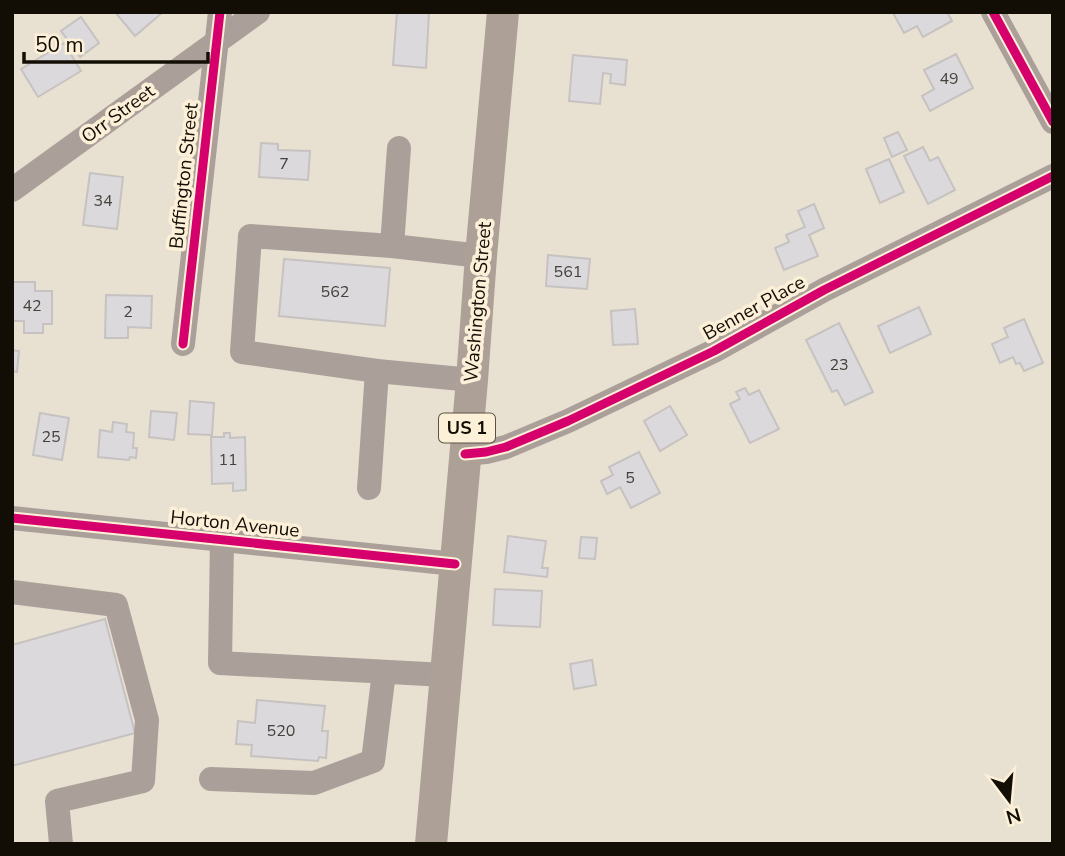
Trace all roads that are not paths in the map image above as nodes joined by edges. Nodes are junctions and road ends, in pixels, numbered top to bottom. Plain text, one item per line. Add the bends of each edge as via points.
1 (220, 12) edge
2 (258, 12) edge
3 (503, 12) edge
4 (993, 12) edge
5 (217, 43) junction
6 (1053, 122) edge
7 (399, 148) dead end
8 (1053, 176) edge
9 (12, 190) edge
10 (392, 246) junction
11 (481, 256) junction
12 (183, 344) dead end
13 (377, 371) junction
14 (472, 380) junction
15 (465, 454) junction
16 (369, 488) dead end
17 (12, 518) edge
18 (222, 540) junction
19 (455, 564) junction
20 (12, 592) edge
21 (384, 672) junction
22 (445, 675) junction
23 (211, 779) dead end
24 (61, 844) edge
25 (431, 844) edge

1 - 5 street, Buffington Street
2 - 5 street, Orr Street
3 - 11 main road, Washington Street / US 1
4 - 6 street
5 - 9 street, Orr Street
5 - 12 street, Buffington Street
7 - 10 street
8 - 15 street, Benner Place via 568,421 506,447
10 - 11 street
10 - 13 street via 250,236 242,352
11 - 14 main road, Washington Street / US 1
13 - 14 street
13 - 16 street
14 - 15 main road, Washington Street / US 1
15 - 19 main road, Washington Street / US 1
17 - 18 street, Horton Avenue
18 - 19 street, Horton Avenue
18 - 21 street via 220,663
19 - 22 main road, Washington Street / US 1
20 - 24 street via 116,605 147,720 143,781 57,801
21 - 22 street
21 - 23 street via 373,761 314,783
22 - 25 main road, Washington Street / US 1

